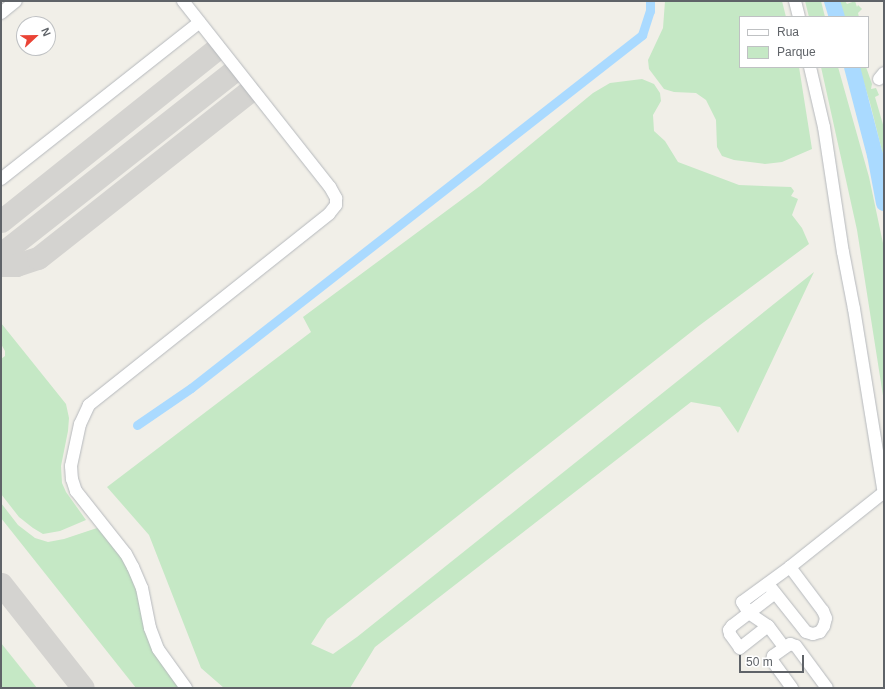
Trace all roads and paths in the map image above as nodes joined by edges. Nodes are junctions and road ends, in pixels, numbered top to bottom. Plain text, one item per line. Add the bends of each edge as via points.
1 (16, 1) edge
2 (183, 1) edge
3 (795, 1) edge
4 (1, 13) edge
5 (799, 16) edge
6 (200, 22) junction
7 (810, 68) edge
8 (1, 179) edge
9 (884, 494) edge
10 (790, 567) junction
11 (771, 588) junction
12 (749, 612) junction
13 (768, 626) junction
14 (784, 647) junction
15 (186, 688) edge
16 (792, 688) edge
17 (827, 688) edge

1 - 4 street
2 - 6 street
3 - 5 street
6 - 8 street
6 - 15 street via 330,187 336,198 336,205 329,214 89,405 80,424 71,466 76,491 126,554 142,588 150,628 158,649
7 - 9 street via 824,127
9 - 10 street
10 - 11 street
10 - 11 street via 823,611 826,618 820,632 806,632
11 - 12 street
11 - 12 street via 742,602
12 - 13 street
12 - 13 street via 729,630 740,648
13 - 14 street
14 - 16 street via 772,660
14 - 17 street via 790,644 796,646

